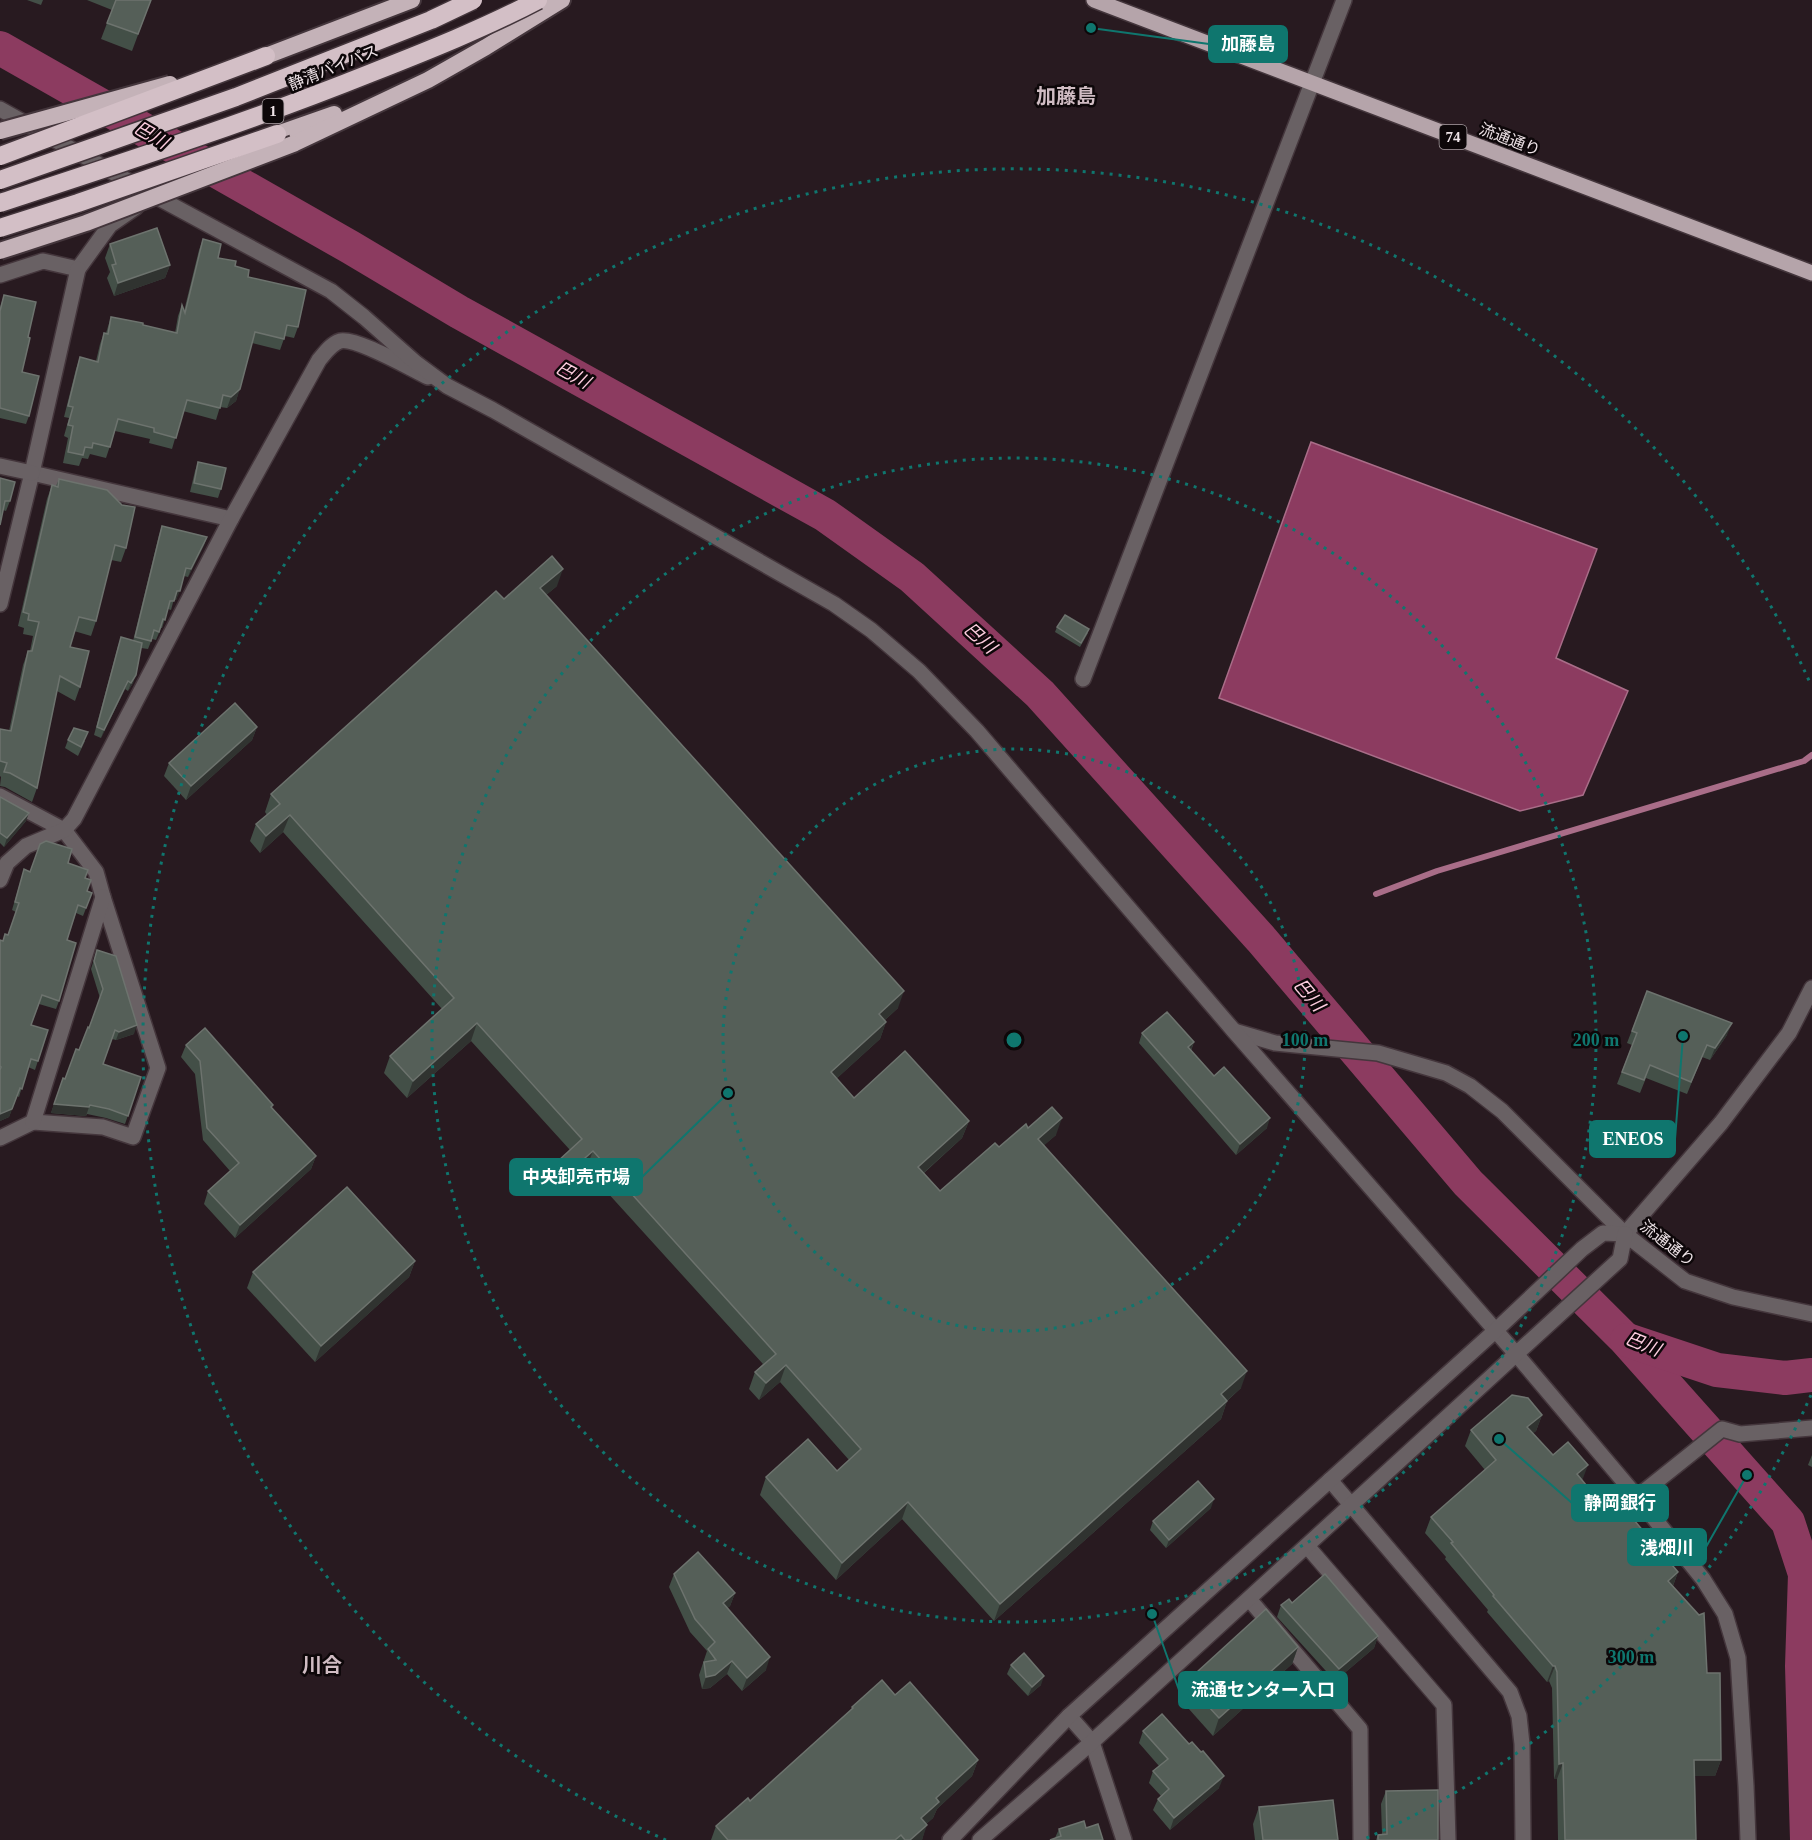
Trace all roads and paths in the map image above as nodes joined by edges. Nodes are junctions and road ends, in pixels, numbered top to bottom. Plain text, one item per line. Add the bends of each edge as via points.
1 (412, 0) edge
2 (473, 0) edge
3 (538, 0) edge
4 (562, 0) edge
5 (1094, 0) edge
6 (1344, 0) edge
7 (266, 56) junction
8 (1312, 83) junction
9 (0, 110) edge
10 (0, 131) edge
11 (285, 139) junction
12 (0, 156) edge
13 (0, 180) edge
14 (153, 195) junction
15 (0, 203) edge
16 (0, 228) edge
17 (0, 251) edge
18 (78, 269) junction
19 (1812, 273) edge
20 (0, 275) edge
21 (447, 386) junction
22 (0, 466) edge
23 (32, 473) junction
24 (231, 519) junction
25 (0, 604) edge
26 (1083, 679) dead end
27 (0, 796) edge
28 (64, 830) junction
29 (0, 880) edge
30 (102, 897) junction
31 (1812, 988) edge
32 (1234, 1031) junction
33 (33, 1122) junction
34 (0, 1138) edge
35 (1625, 1234) junction
36 (1812, 1314) edge
37 (1495, 1331) junction
38 (1517, 1355) junction
39 (1812, 1428) edge
40 (1329, 1480) junction
41 (1637, 1497) junction
42 (1352, 1506) junction
43 (1307, 1546) junction
44 (1249, 1599) junction
45 (1069, 1716) junction
46 (1092, 1742) junction
47 (950, 1840) edge
48 (980, 1840) edge
49 (1124, 1840) edge
50 (1361, 1840) edge
51 (1448, 1840) edge
52 (1522, 1840) edge
53 (1748, 1840) edge

1 - 7 highway
2 - 13 highway, 静清バイパス / 1, bridge via 237,97
3 - 15 highway, 静清バイパス / 1, bridge via 288,106
4 - 11 highway, 1 via 428,80
5 - 8 main road, 流通通り / 74
6 - 8 street
7 - 10 highway, bridge
7 - 12 highway, bridge
8 - 19 main road, 流通通り / 74
8 - 26 street
9 - 14 street
11 - 16 highway, 1, bridge
11 - 17 highway, 1, bridge via 86,223
14 - 18 street via 110,225
14 - 21 street via 331,291
18 - 20 street via 43,261
18 - 23 street
21 - 24 street via 357,343 342,340 332,345 307,380
21 - 32 street via 834,603 871,630 919,671 977,731
22 - 23 street
23 - 24 street
23 - 25 street
24 - 28 street via 74,819
27 - 28 street
28 - 29 street via 26,846 7,863
28 - 30 street via 96,872
30 - 33 street
30 - 33 street via 158,1068 133,1137 103,1127
31 - 35 street, 流通通り via 1776,1051 1721,1123
32 - 35 street via 1275,1043 1378,1053 1446,1073 1502,1111
32 - 37 street
33 - 34 street
35 - 36 street, 流通通り via 1685,1281 1733,1297
35 - 37 street via 1603,1233
35 - 38 street via 1620,1259
37 - 38 street
37 - 40 street
38 - 41 street
38 - 42 street
39 - 41 street via 1740,1434 1722,1429
40 - 42 street
40 - 45 street
41 - 53 street via 1703,1579 1725,1614 1738,1658
42 - 43 street
42 - 52 street via 1510,1692 1519,1716 1522,1744
43 - 44 street
43 - 51 street via 1444,1705
44 - 46 street
44 - 50 street via 1359,1729
45 - 46 street
45 - 47 street
46 - 48 street
46 - 49 street

